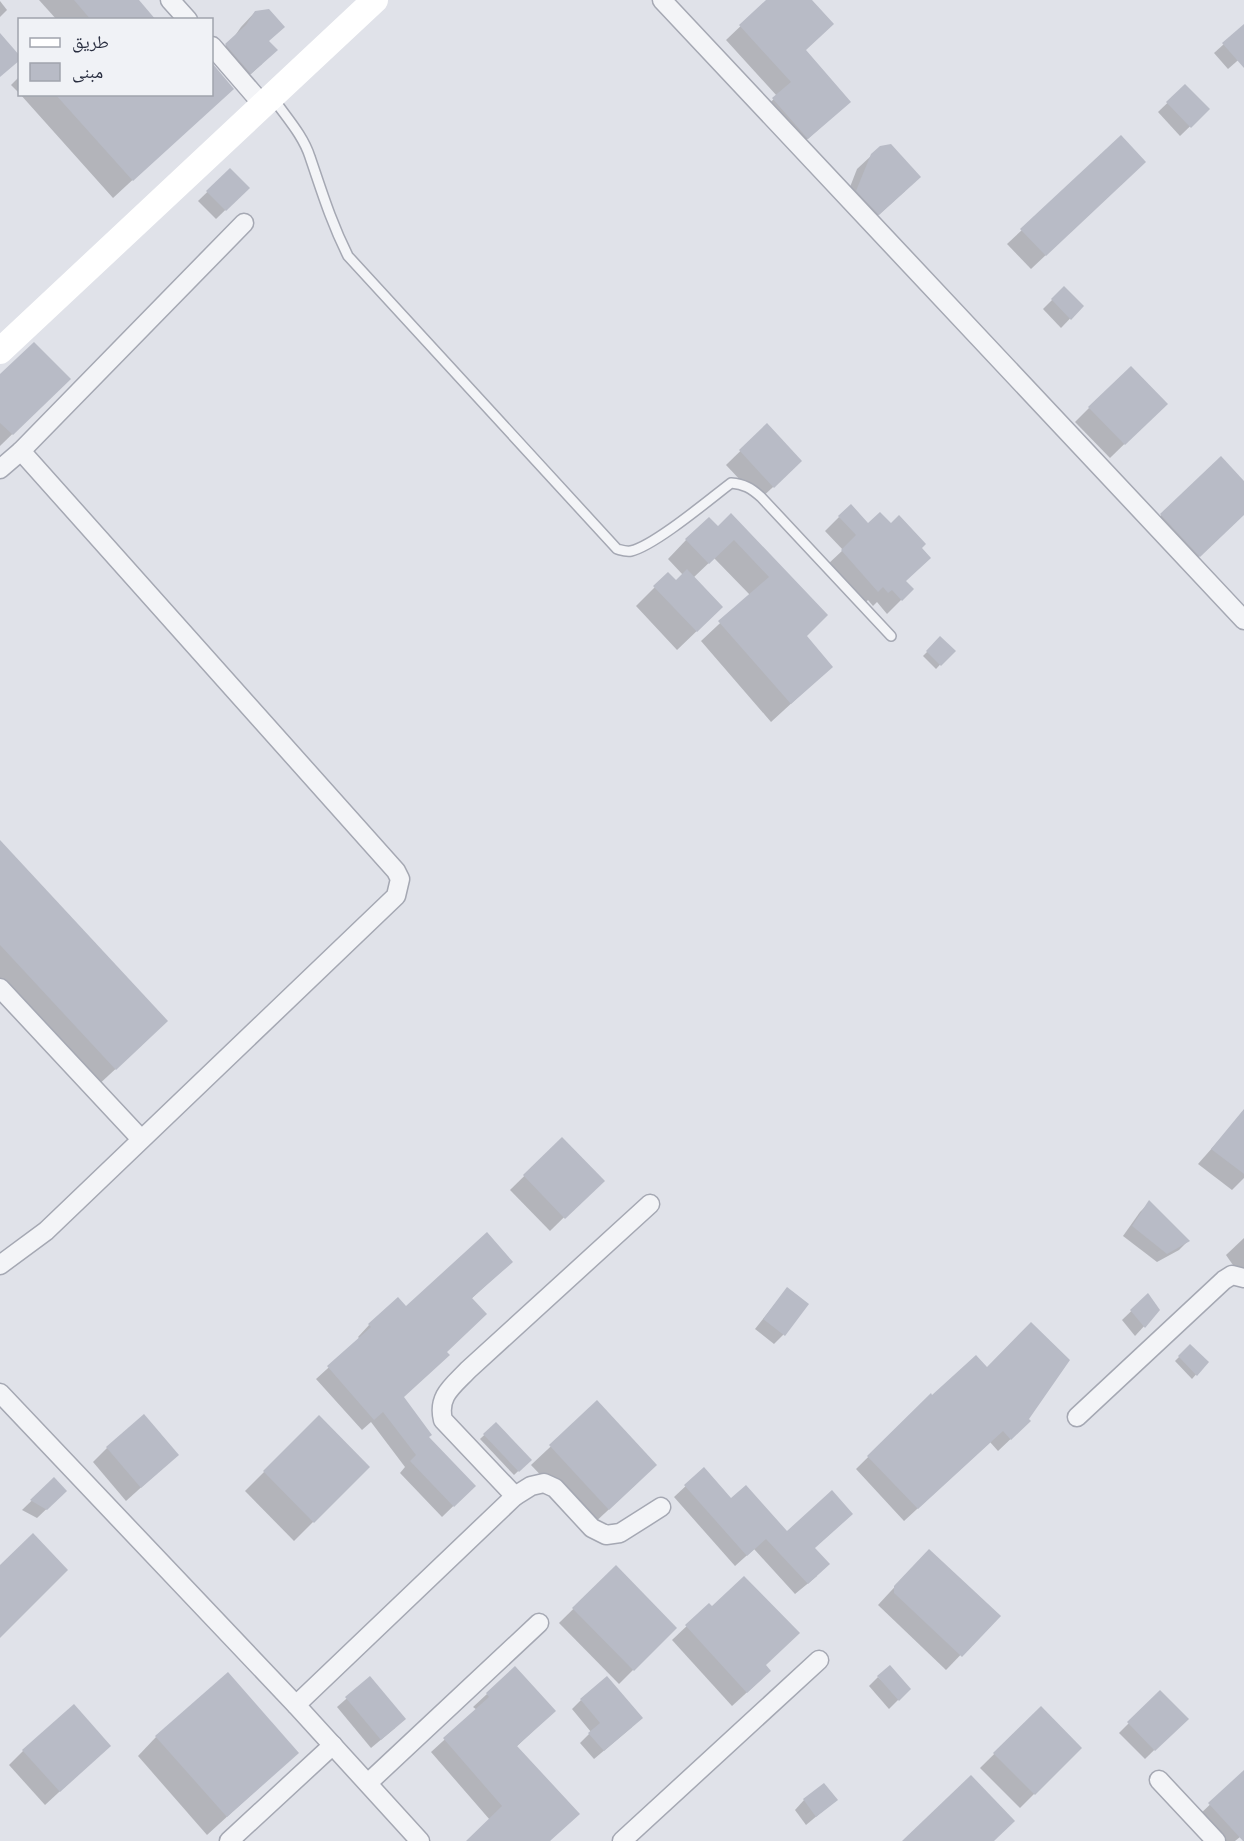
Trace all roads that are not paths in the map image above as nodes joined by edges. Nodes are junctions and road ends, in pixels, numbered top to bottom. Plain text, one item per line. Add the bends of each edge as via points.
1 (171, 0) edge
2 (375, 0) edge
3 (662, 0) edge
4 (186, 18) edge
5 (213, 47) edge
6 (267, 101) junction
7 (244, 223) dead end
8 (0, 351) edge
9 (21, 451) junction
10 (0, 469) edge
11 (1244, 620) edge
12 (891, 636) dead end
13 (0, 987) edge
14 (141, 1139) junction
15 (650, 1204) dead end
16 (0, 1265) edge
17 (1244, 1278) edge
18 (0, 1393) edge
19 (1077, 1417) dead end
20 (515, 1496) junction
21 (661, 1507) dead end
22 (539, 1623) dead end
23 (819, 1660) dead end
24 (296, 1705) junction
25 (333, 1745) junction
26 (1159, 1780) dead end
27 (368, 1783) junction
28 (409, 1837) edge
29 (229, 1841) edge
30 (622, 1841) edge
31 (1216, 1841) edge

1 - 4 street
2 - 6 main road
3 - 11 street
5 - 6 street
6 - 8 main road
6 - 12 lane via 302,140 327,212 348,256 617,549 632,551 665,533 731,483 741,483 761,496
7 - 9 street
9 - 10 street
9 - 14 street via 400,879 396,896
13 - 14 street
14 - 16 street via 45,1231
15 - 20 street via 447,1392 440,1408 443,1420
17 - 19 street via 1232,1275 1224,1280
18 - 24 street
20 - 21 street via 544,1483 555,1488 592,1528 606,1535 620,1533
20 - 24 street
22 - 27 street
23 - 30 street
24 - 25 street
25 - 27 street
25 - 29 street
26 - 31 street
27 - 28 street

